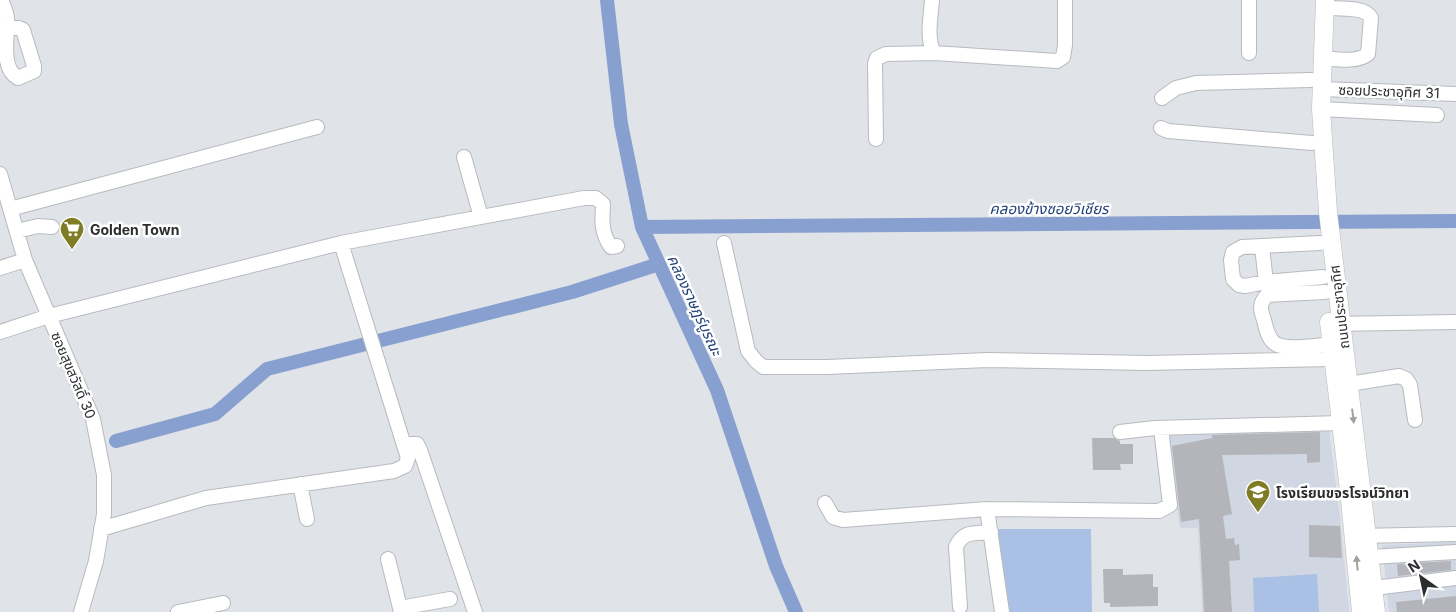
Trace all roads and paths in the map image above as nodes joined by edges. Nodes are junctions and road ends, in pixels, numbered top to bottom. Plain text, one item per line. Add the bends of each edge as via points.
1 (1, 0) edge
2 (932, 0) edge
3 (1065, 0) edge
4 (1249, 0) edge
5 (1321, 3) edge
6 (7, 28) dead end
7 (934, 53) junction
8 (1248, 53) dead end
9 (1322, 58) junction
10 (1316, 84) junction
11 (1456, 94) edge
12 (1162, 98) dead end
13 (1322, 109) junction
14 (1437, 115) dead end
15 (317, 127) dead end
16 (1161, 128) dead end
17 (876, 139) dead end
18 (1312, 144) junction
19 (464, 157) dead end
20 (0, 174) edge
21 (3, 193) edge
22 (10, 209) junction
23 (480, 217) junction
24 (1323, 225) junction
25 (52, 227) dead end
26 (17, 231) junction
27 (341, 243) junction
28 (724, 243) dead end
29 (618, 246) dead end
30 (1262, 247) junction
31 (25, 260) junction
32 (0, 268) edge
33 (1266, 282) junction
34 (1324, 284) junction
35 (49, 316) junction
36 (1456, 322) edge
37 (1335, 324) junction
38 (0, 332) edge
39 (1332, 351) junction
40 (1349, 384) junction
41 (1414, 420) dead end
42 (1341, 423) junction
43 (1161, 428) junction
44 (1120, 432) dead end
45 (404, 444) junction
46 (300, 484) junction
47 (826, 502) dead end
48 (987, 509) junction
49 (308, 519) dead end
50 (101, 529) junction
51 (991, 532) junction
52 (1456, 534) edge
53 (1361, 536) junction
54 (1456, 552) edge
55 (1370, 557) junction
56 (388, 558) dead end
57 (1456, 578) edge
58 (1374, 588) junction
59 (450, 599) dead end
60 (223, 603) dead end
61 (960, 607) dead end
62 (401, 610) edge
63 (81, 612) edge
64 (178, 612) edge
65 (475, 612) edge
66 (1002, 612) edge
67 (1361, 612) edge
68 (1376, 612) edge

1 - 6 street via 7,13
2 - 7 street via 930,46
3 - 7 street via 1065,45 1063,57 1058,61
4 - 8 street
5 - 9 main road, ถนนประชาอุทิศ
5 - 9 street via 1362,11 1371,18 1368,54 1356,59
5 - 10 main road, ถนนประชาอุทิศ
7 - 17 street via 886,54 876,58
9 - 10 main road, ถนนประชาอุทิศ
10 - 11 street, ซอยประชาอุทิศ 31
10 - 12 street, ซอยประชาอุทิศ 31 via 1196,83 1176,88
10 - 13 main road, ถนนประชาอุทิศ
10 - 18 main road, ถนนประชาอุทิศ
13 - 14 street
13 - 24 main road, ถนนประชาอุทิศ
15 - 22 street
16 - 18 street
18 - 24 main road, ถนนประชาอุทิศ
19 - 23 street
20 - 21 street, ซอยสุขสวัสดิ์ 30
21 - 22 street, ซอยสุขสวัสดิ์ 30
22 - 26 street, ซอยสุขสวัสดิ์ 30
23 - 27 street
23 - 29 street via 596,198 603,204 605,238 611,247
24 - 30 street
24 - 34 main road, ถนนประชาอุทิศ
24 - 37 main road, ถนนประชาอุทิศ
25 - 26 street via 38,226
26 - 31 street, ซอยสุขสวัสดิ์ 30
27 - 35 street
27 - 45 street
28 - 39 street via 748,351 763,367 987,360 1148,363
30 - 33 street
30 - 33 street via 1242,247 1233,252 1233,279 1245,286
31 - 32 street
31 - 35 street, ซอยสุขสวัสดิ์ 30
33 - 34 street
34 - 37 main road, ถนนประชาอุทิศ
34 - 39 street via 1267,295 1260,308 1269,337 1276,344
35 - 38 street
35 - 50 street, ซอยสุขสวัสดิ์ 30 via 93,419 104,475
36 - 37 street
37 - 39 main road, ถนนประชาอุทิศ
37 - 40 main road, ถนนประชาอุทิศ
39 - 42 main road, ถนนประชาอุทิศ
40 - 41 street via 1399,376 1406,379 1410,385
40 -> 53 main road, ถนนประชาอุทิศ
42 - 43 street
42 - 53 main road, ถนนประชาอุทิศ
43 - 44 street
43 - 48 street via 1170,505 1159,510
45 - 46 street via 408,458 405,466 394,471
45 - 65 street via 417,444 420,450
46 - 49 street
46 - 50 street via 206,498
47 - 48 street via 833,518 843,520
48 - 51 street
50 - 63 street, ซอยสุขสวัสดิ์ 30 via 96,561
51 - 61 street via 964,534 959,539 956,547
51 - 66 street
52 - 53 street
53 - 55 main road, ถนนประชาอุทิศ
67 -> 53 main road, ถนนประชาอุทิศ
54 - 55 street
55 - 58 main road, ถนนประชาอุทิศ
56 - 62 street
57 - 58 street
58 - 68 main road, ถนนประชาอุทิศ
59 - 62 street
60 - 64 street

